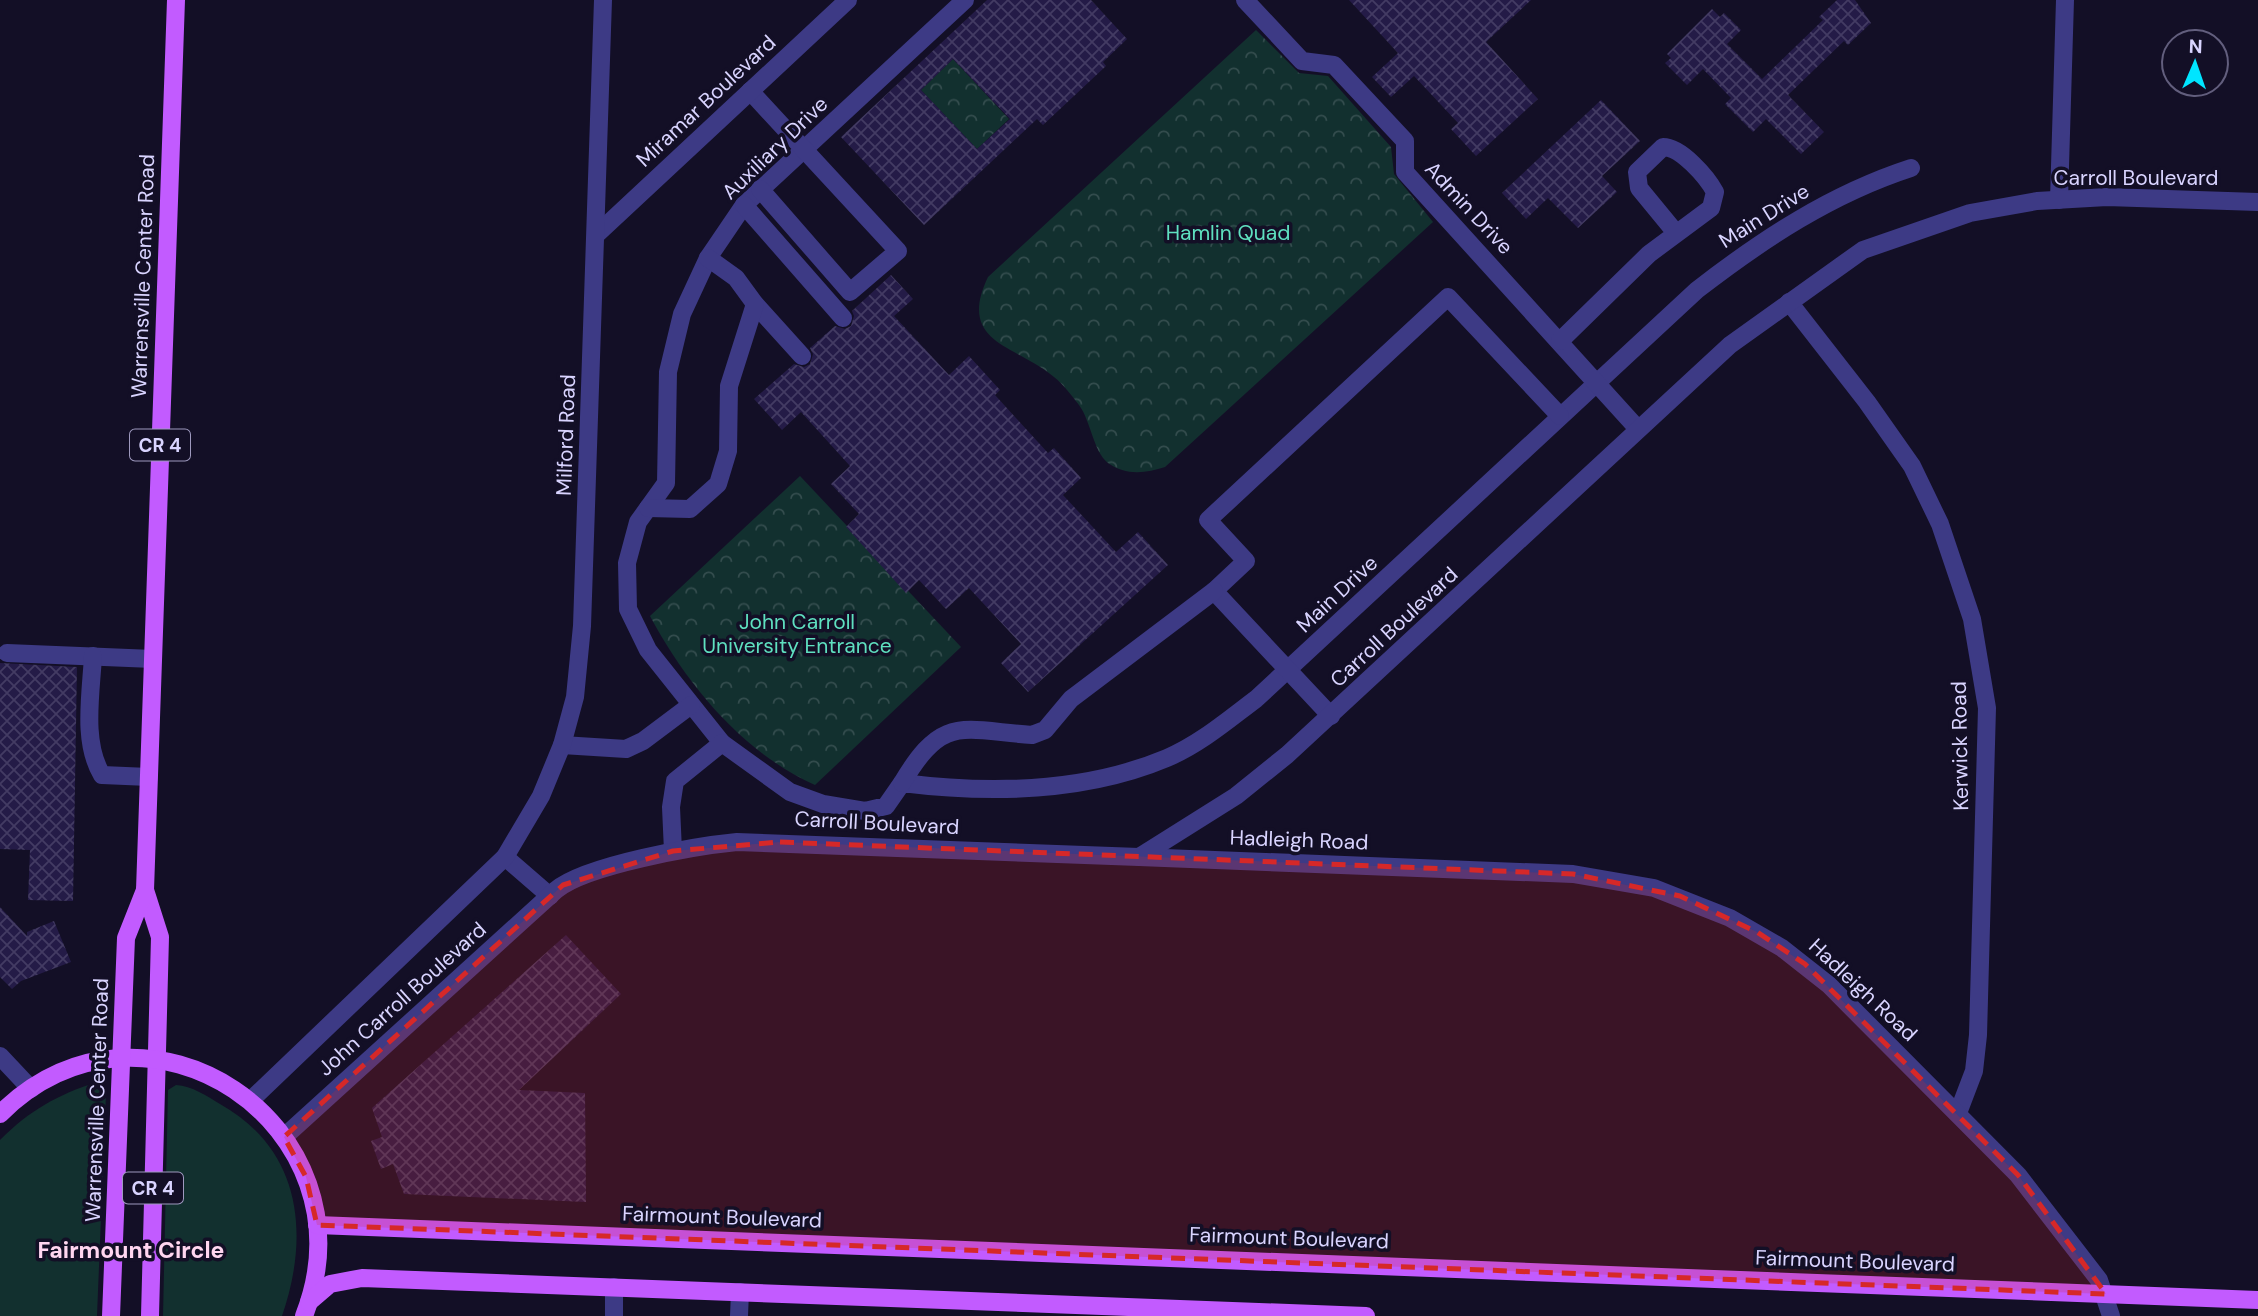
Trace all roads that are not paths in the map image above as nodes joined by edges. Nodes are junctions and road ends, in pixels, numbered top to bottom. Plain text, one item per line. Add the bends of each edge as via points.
1 (176, 0) edge
2 (603, 0) edge
3 (848, 0) edge
4 (965, 0) edge
5 (1245, 0) edge
6 (2065, 0) edge
7 (750, 91) junction
8 (803, 149) junction
9 (1911, 168) dead end
10 (760, 189) junction
11 (2059, 200) junction
12 (2258, 202) edge
13 (744, 205) junction
14 (1676, 233) junction
15 (596, 235) junction
16 (708, 258) junction
17 (1788, 302) junction
18 (755, 304) junction
19 (843, 318) dead end
20 (1560, 341) junction
21 (802, 356) dead end
22 (1596, 381) junction
23 (1560, 415) junction
24 (1638, 429) junction
25 (648, 508) junction
26 (1214, 591) junction
27 (7, 653) dead end
28 (93, 656) junction
29 (153, 659) junction
30 (1288, 670) junction
31 (691, 705) junction
32 (1331, 716) junction
33 (722, 743) junction
34 (562, 745) junction
35 (149, 777) junction
36 (902, 783) junction
37 (674, 851) junction
38 (505, 857) junction
39 (1139, 857) junction
40 (145, 890) junction
41 (550, 896) junction
42 (0, 1056) edge
43 (156, 1059) junction
44 (120, 1060) junction
45 (31, 1089) junction
46 (251, 1100) junction
47 (1958, 1113) junction
48 (0, 1114) edge
49 (284, 1137) junction
50 (317, 1225) junction
51 (614, 1287) junction
52 (740, 1292) junction
53 (2106, 1294) junction
54 (2258, 1300) edge
55 (307, 1309) edge
56 (111, 1316) edge
57 (150, 1316) edge
58 (614, 1316) edge
59 (739, 1316) edge
60 (1366, 1316) edge
61 (2111, 1316) edge

1 - 29 main road, Warrensville Center Road / CR 4
2 - 15 street, Milford Road
3 - 7 street, Miramar Boulevard
4 - 8 street, Auxiliary Drive
5 - 20 street, Admin Drive via 1301,61 1334,65 1405,141 1405,172
6 - 11 street
7 - 8 street
7 - 15 street, Miramar Boulevard
8 - 10 street, Auxiliary Drive
8 - 10 street via 898,251 850,292
9 - 22 street, Main Drive via 1840,196 1765,238 1697,290
10 - 13 street, Auxiliary Drive
11 - 12 street, Carroll Boulevard
11 - 17 street, Carroll Boulevard via 1970,213 1863,250
13 - 16 street, Auxiliary Drive
13 - 19 street
14 - 14 street via 1711,208 1715,192 1677,151 1663,147 1637,172 1637,180
14 - 20 street
15 - 34 street, Milford Road via 582,626 575,697
16 - 18 street via 736,278
16 - 25 street, Auxiliary Drive via 682,314 668,372 666,483
17 - 24 street, Carroll Boulevard via 1730,345
17 - 47 street, Kerwick Road via 1912,466 1964,589 1980,652 1987,721 1978,1035 1974,1071
18 - 21 street
18 - 25 street via 729,386 728,451 718,484 690,509
20 - 22 street, Admin Drive
22 - 23 street, Main Drive
22 - 24 street, Admin Drive
23 - 26 street via 1448,297 1208,520 1246,561
23 - 30 street, Main Drive
24 - 32 street, Carroll Boulevard
25 - 31 street, Auxiliary Drive via 638,522 627,563 628,609 648,650
26 - 30 street
26 - 36 street via 1071,699 1045,730 1032,735 949,731 918,756
27 - 28 street
28 - 29 street
28 - 35 street via 92,760 102,775
29 - 35 main road, Warrensville Center Road / CR 4
30 - 32 street
30 - 36 street, Main Drive via 1207,736 1167,758 1126,771 1080,784 950,789
31 - 33 street, Auxiliary Drive
31 - 34 street via 626,749
32 - 39 street, Carroll Boulevard via 1243,790
33 - 36 street via 790,792 823,804 865,811 886,807
33 - 37 street via 675,781 671,807
34 - 38 street, Milford Road via 541,796
35 - 40 main road, Warrensville Center Road / CR 4
37 - 39 street, Carroll Boulevard via 757,841
37 - 41 street, Carroll Boulevard via 571,881
38 - 41 street
38 - 46 street, John Carroll Boulevard
39 - 47 street, Hadleigh Road via 1540,871 1600,877 1680,896 1758,932 1805,964
40 - 43 main road, Warrensville Center Road / CR 4 via 160,937
40 - 44 main road, Warrensville Center Road / CR 4 via 126,938
41 - 49 street, John Carroll Boulevard
42 - 45 street
43 - 44 main road
43 - 46 main road via 203,1072
43 - 57 main road, Warrensville Center Road / CR 4
44 - 45 main road via 80,1066
44 - 56 main road, Warrensville Center Road / CR 4
45 - 48 main road
46 - 49 main road
47 - 53 street, Hadleigh Road via 2018,1175
49 - 50 main road via 306,1177
50 - 53 main road, Fairmount Boulevard
50 - 55 main road via 316,1266
51 - 52 main road
51 - 55 main road via 355,1278 330,1284
51 - 58 street
52 - 59 street
52 - 60 main road
53 - 54 main road, Fairmount Boulevard
53 - 61 street, Hadleigh Road

